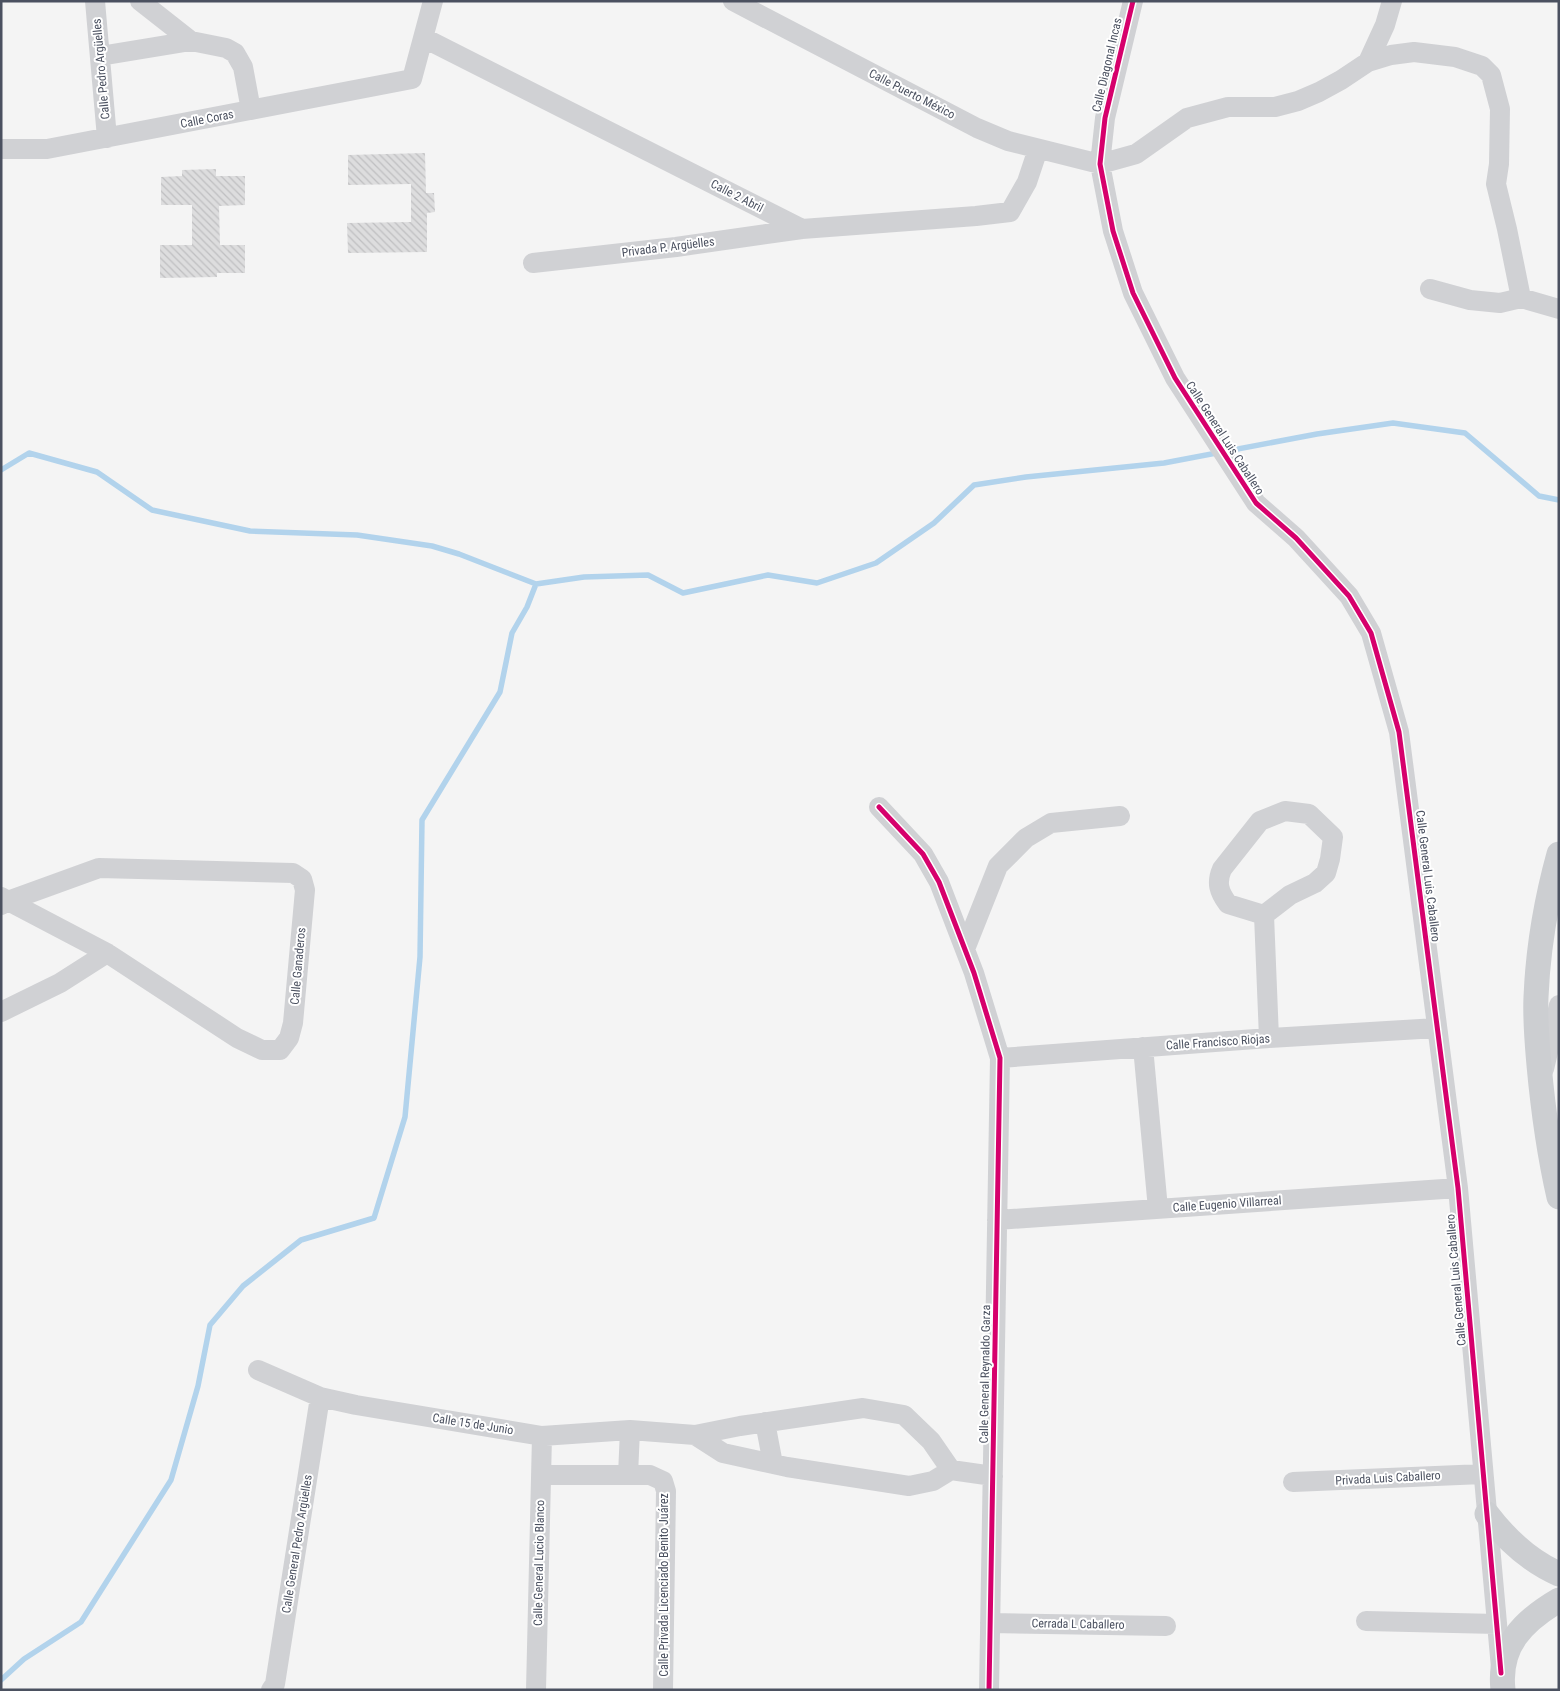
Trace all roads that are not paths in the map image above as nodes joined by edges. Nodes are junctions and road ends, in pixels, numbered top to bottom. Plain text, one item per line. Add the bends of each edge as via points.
1 (94, 1) edge
2 (140, 1) edge
3 (433, 1) edge
4 (733, 1) edge
5 (1133, 1) edge
6 (1392, 1) edge
7 (424, 38) junction
8 (192, 41) junction
9 (100, 56) junction
10 (1368, 62) junction
11 (251, 110) junction
12 (107, 138) junction
13 (1, 149) edge
14 (1038, 149) junction
15 (1100, 164) junction
16 (802, 229) junction
17 (533, 263) dead end
18 (1430, 289) dead end
19 (1520, 298) junction
20 (1559, 309) edge
21 (879, 807) dead end
22 (1120, 816) dead end
23 (1559, 854) edge
24 (4, 901) edge
25 (1264, 915) junction
26 (965, 949) junction
27 (107, 953) junction
28 (1559, 1005) edge
29 (1, 1012) edge
30 (1437, 1028) junction
31 (1269, 1038) junction
32 (1143, 1047) junction
33 (1000, 1058) junction
34 (1541, 1083) junction
35 (1458, 1188) junction
36 (1559, 1197) edge
37 (1158, 1209) junction
38 (997, 1220) junction
39 (258, 1370) dead end
40 (320, 1397) junction
41 (765, 1422) junction
42 (630, 1430) junction
43 (695, 1435) junction
44 (542, 1436) junction
45 (773, 1464) junction
46 (951, 1470) junction
47 (541, 1474) junction
48 (1483, 1474) junction
49 (628, 1475) junction
50 (993, 1476) junction
51 (1293, 1482) dead end
52 (1487, 1514) junction
53 (1559, 1574) edge
54 (1559, 1600) edge
55 (1366, 1621) dead end
56 (990, 1623) junction
57 (1497, 1624) junction
58 (1166, 1626) dead end
59 (1502, 1682) edge
60 (271, 1690) edge
61 (536, 1690) edge
62 (663, 1690) edge
63 (989, 1690) edge

1 - 9 street, Calle Pedro Argüelles
2 - 8 street
3 - 7 street
4 - 14 street, Calle Puerto México via 977,128
5 - 15 street, Calle Diagonal Incas via 1105,118
6 - 10 street
7 - 11 street, Calle Coras via 412,80
7 - 16 street, Calle 2 Abril
8 - 9 street
8 - 11 street via 213,44 235,53 243,67
9 - 12 street, Calle Pedro Argüelles
10 - 15 street via 1298,101 1275,107 1228,107 1187,118 1136,154
10 - 19 street via 1414,52 1455,57 1482,66 1491,75 1500,109 1496,184
11 - 12 street, Calle Coras
12 - 13 street, Calle Coras via 47,149
14 - 15 street, Calle Puerto México
14 - 16 street via 1027,182 1010,212
15 - 30 street, Calle General Luis Caballero via 1113,231 1133,293 1175,378 1256,504 1296,538 1349,596 1371,634 1399,732
16 - 17 street, Privada P. Argüelles
18 - 19 street via 1470,300 1500,302
19 - 20 street
21 - 26 street, Calle General Reynaldo Garza via 923,854 939,882
22 - 26 street via 1050,823 1026,838 998,866
23 - 34 main road via 1544,912 1536,989
24 - 27 street
24 - 27 street, Calle Ganaderos via 99,868 293,873 302,878 305,890 293,1022 289,1038 280,1050 262,1050 237,1038
25 - 25 street via 1326,873 1333,837 1309,814 1285,811 1260,821 1222,869 1218,889 1228,904
25 - 31 street
26 - 33 street, Calle General Reynaldo Garza
27 - 29 street via 60,984
28 - 34 street
30 - 31 street, Calle Francisco Riojas
30 - 35 street, Calle General Luis Caballero
31 - 32 street, Calle Francisco Riojas
32 - 33 street, Calle Francisco Riojas
32 - 37 street
33 - 38 street, Calle General Reynaldo Garza
34 - 36 main road via 1551,1165
35 - 37 street, Calle Eugenio Villarreal
35 - 48 street, Calle General Luis Caballero
37 - 38 street, Calle Eugenio Villarreal
38 - 50 street, Calle General Reynaldo Garza
39 - 40 street, Calle 15 de Junio
40 - 44 street, Calle 15 de Junio
40 - 60 street, Calle General Pedro Argüelles via 275,1684
41 - 43 street, Calle 15 de Junio
41 - 45 street
41 - 46 street, Calle 15 de Junio via 862,1408 904,1415 931,1441
42 - 43 street, Calle 15 de Junio
42 - 44 street, Calle 15 de Junio
42 - 49 street
43 - 45 street, Calle 15 de Junio via 724,1453
44 - 47 street, Calle General Lucio Blanco
45 - 46 street, Calle 15 de Junio via 909,1486 933,1481
46 - 50 street
47 - 49 street
47 - 61 street, Calle General Lucio Blanco
48 - 51 street, Privada Luis Caballero
48 - 52 street, Calle General Luis Caballero
49 - 62 street, Calle Privada Licenciado Benito Juárez via 650,1475 663,1480 666,1491
50 - 56 street, Calle General Reynaldo Garza
52 - 53 main road via 1519,1548
52 - 57 street, Calle General Luis Caballero
54 - 59 main road via 1536,1614 1520,1630 1508,1651
55 - 57 street
56 - 58 street, Cerrada L Caballero
56 - 63 street, Calle General Reynaldo Garza
57 - 59 street, Calle General Luis Caballero

